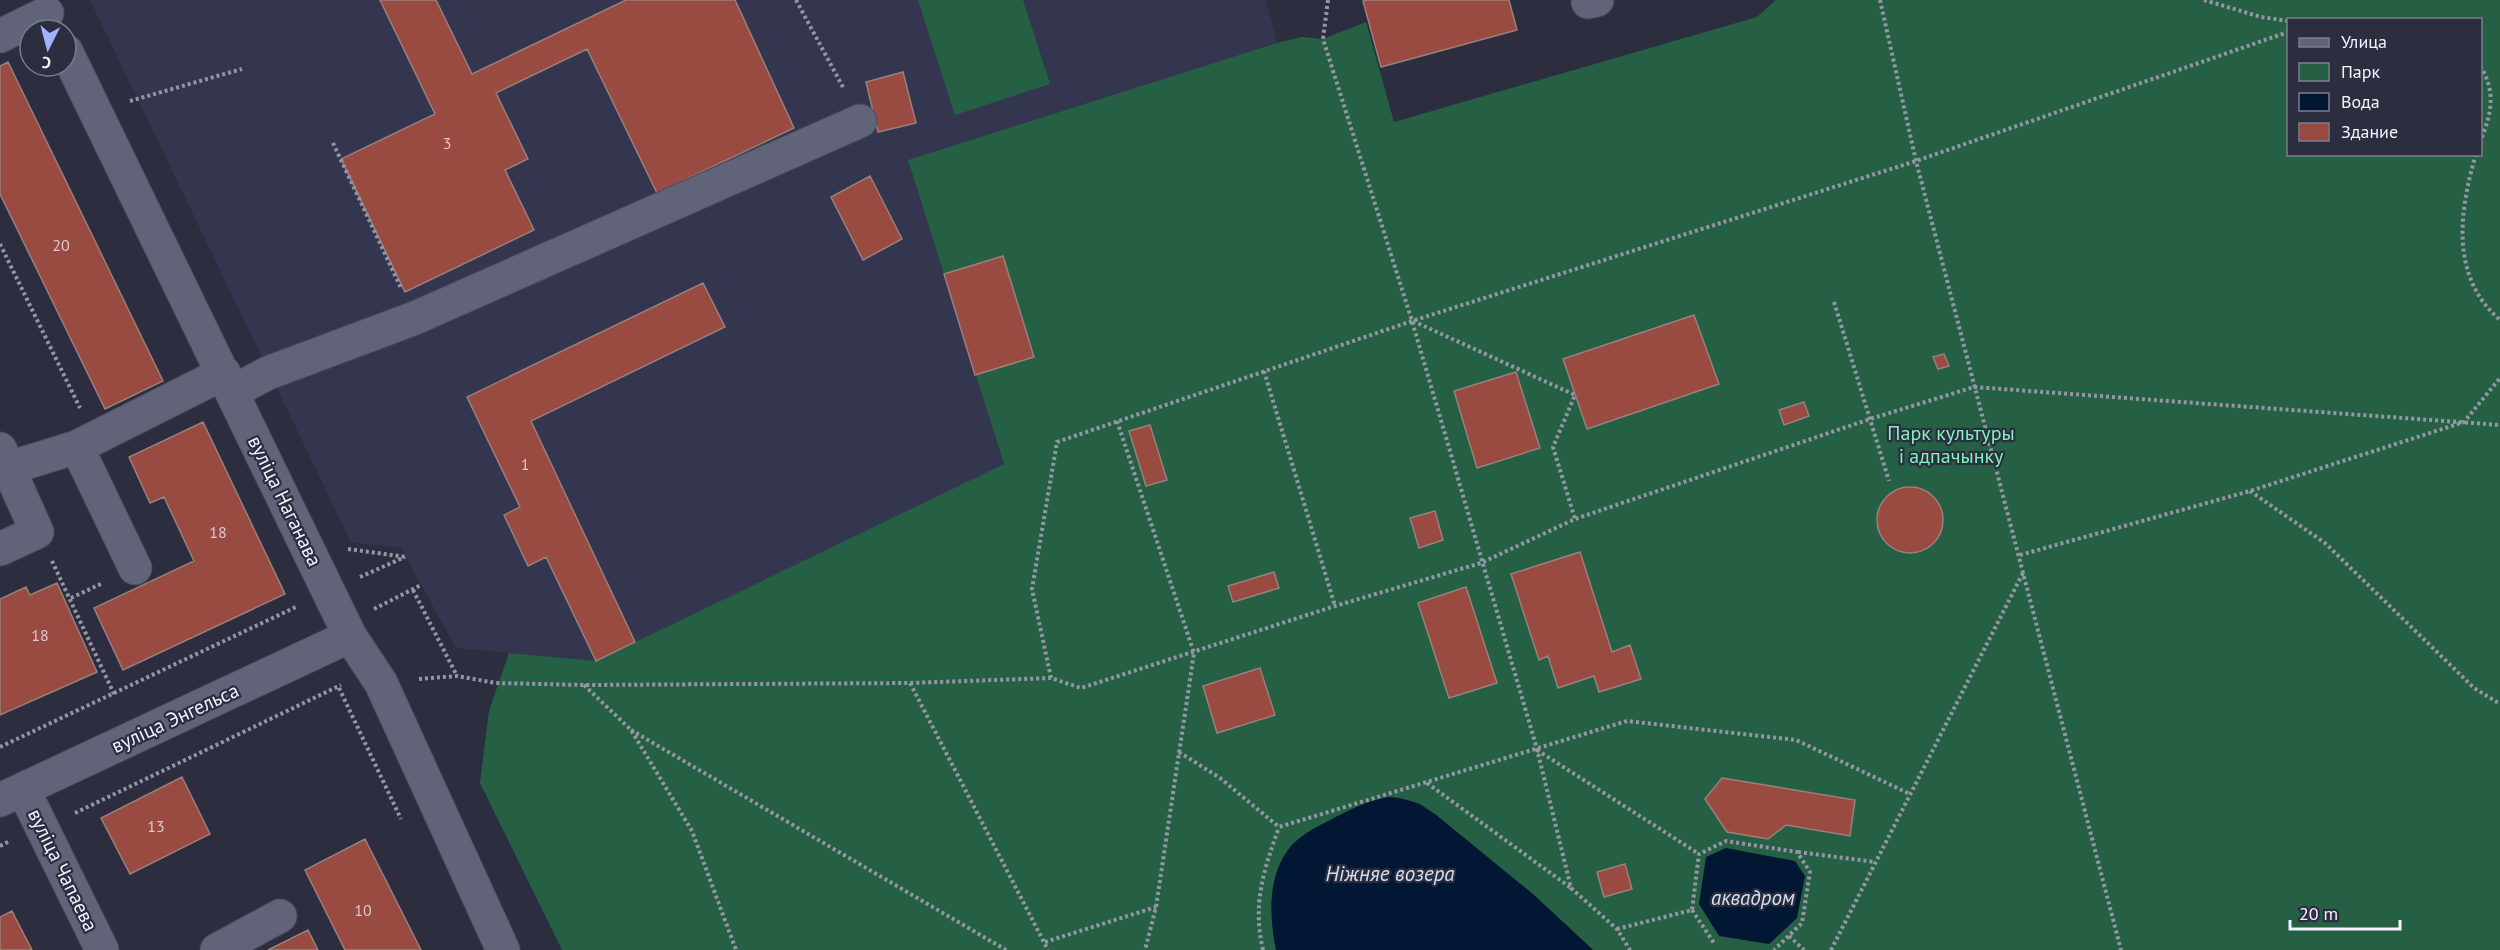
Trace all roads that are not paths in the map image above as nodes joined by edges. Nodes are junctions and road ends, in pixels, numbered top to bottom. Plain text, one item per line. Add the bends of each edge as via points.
1 (48, 14) edge
2 (0, 36) edge
3 (78, 76) edge
4 (860, 121) road end
5 (228, 382) junction
6 (86, 443) junction
7 (5, 458) edge
8 (0, 549) edge
9 (135, 568) dead end
10 (357, 625) junction
11 (12, 795) edge
12 (280, 916) dead end
13 (102, 950) edge
14 (218, 950) edge
15 (503, 950) edge

1 - 2 street
3 - 5 street, вуліца Наганава
4 - 5 street via 415,318 268,374
5 - 6 street
5 - 10 street, вуліца Наганава
6 - 7 street
6 - 9 street
7 - 8 street via 37,532
10 - 11 street, вуліца Энгельса
10 - 15 street, вуліца Наганава
11 - 13 street, вуліца Чапаева via 42,828
12 - 14 street

